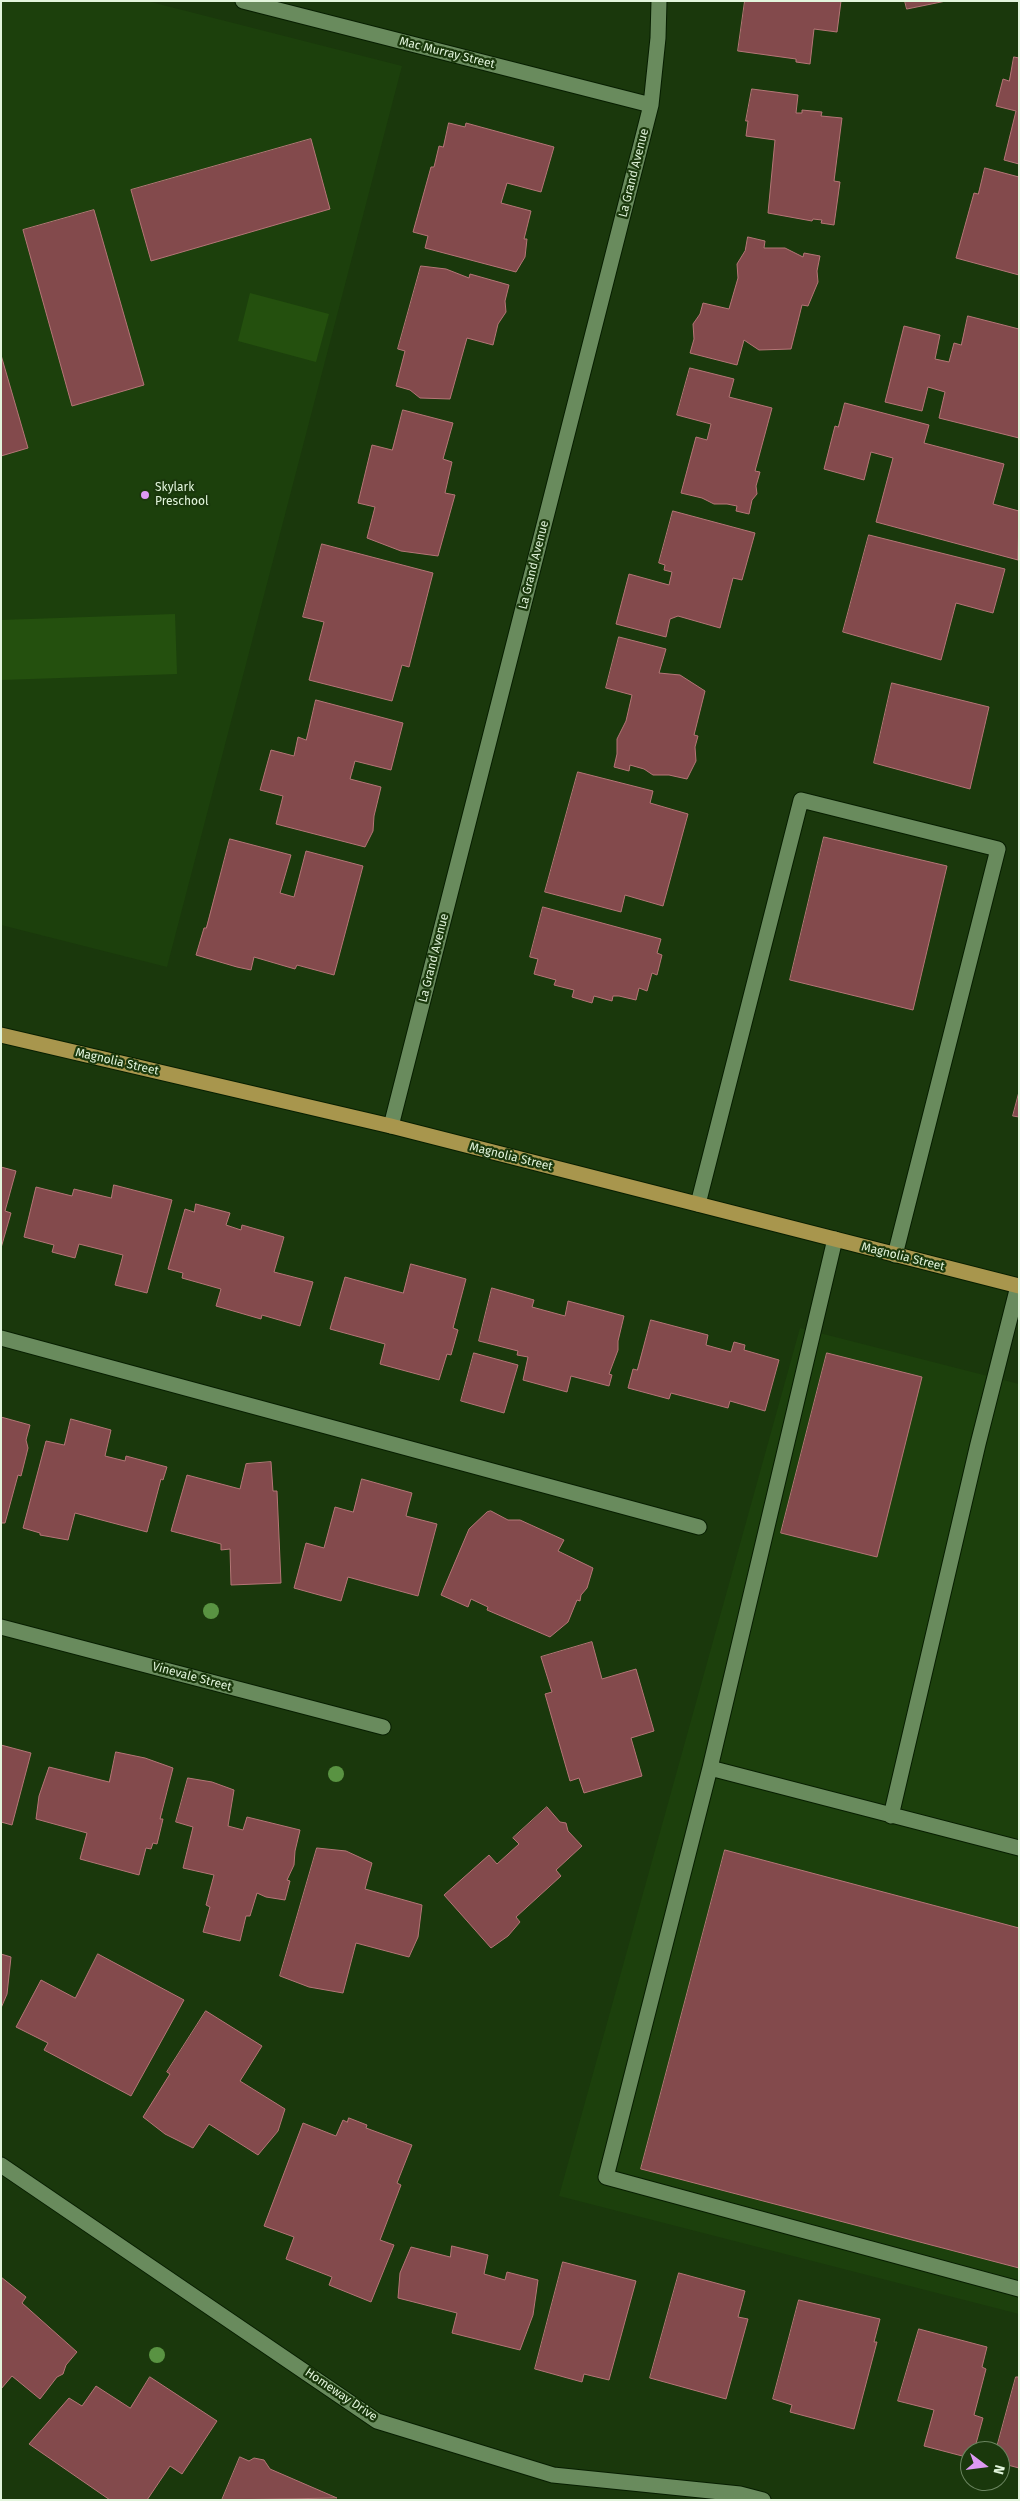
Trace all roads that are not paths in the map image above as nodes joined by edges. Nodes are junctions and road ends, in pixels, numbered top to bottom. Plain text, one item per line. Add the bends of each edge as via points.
1 (243, 1) edge
2 (659, 1) edge
3 (651, 105) junction
4 (1, 1035) edge
5 (391, 1126) junction
6 (698, 1204) junction
7 (835, 1239) junction
8 (894, 1255) junction
9 (1018, 1286) edge
10 (1, 1338) edge
11 (699, 1528) dead end
12 (1, 1627) edge
13 (382, 1727) dead end
14 (710, 1768) junction
15 (891, 1816) junction
16 (1019, 1848) edge
17 (1, 2165) edge
18 (1019, 2289) edge
19 (740, 2497) edge
20 (763, 2500) edge

1 - 3 street, Mac Murray Street
2 - 3 street, La Grand Avenue
3 - 5 street, La Grand Avenue
4 - 5 main road, Magnolia Street
5 - 6 main road, Magnolia Street
6 - 7 main road, Magnolia Street
6 - 8 street via 800,800 998,849
7 - 8 main road, Magnolia Street
7 - 14 street
8 - 9 main road, Magnolia Street
9 - 15 street
10 - 11 street
12 - 13 street, Vinevale Street
14 - 15 street
14 - 18 street via 606,2177
15 - 16 street
17 - 19 street, Homeway Drive via 377,2421 553,2475
19 - 20 street, Homeway Drive

